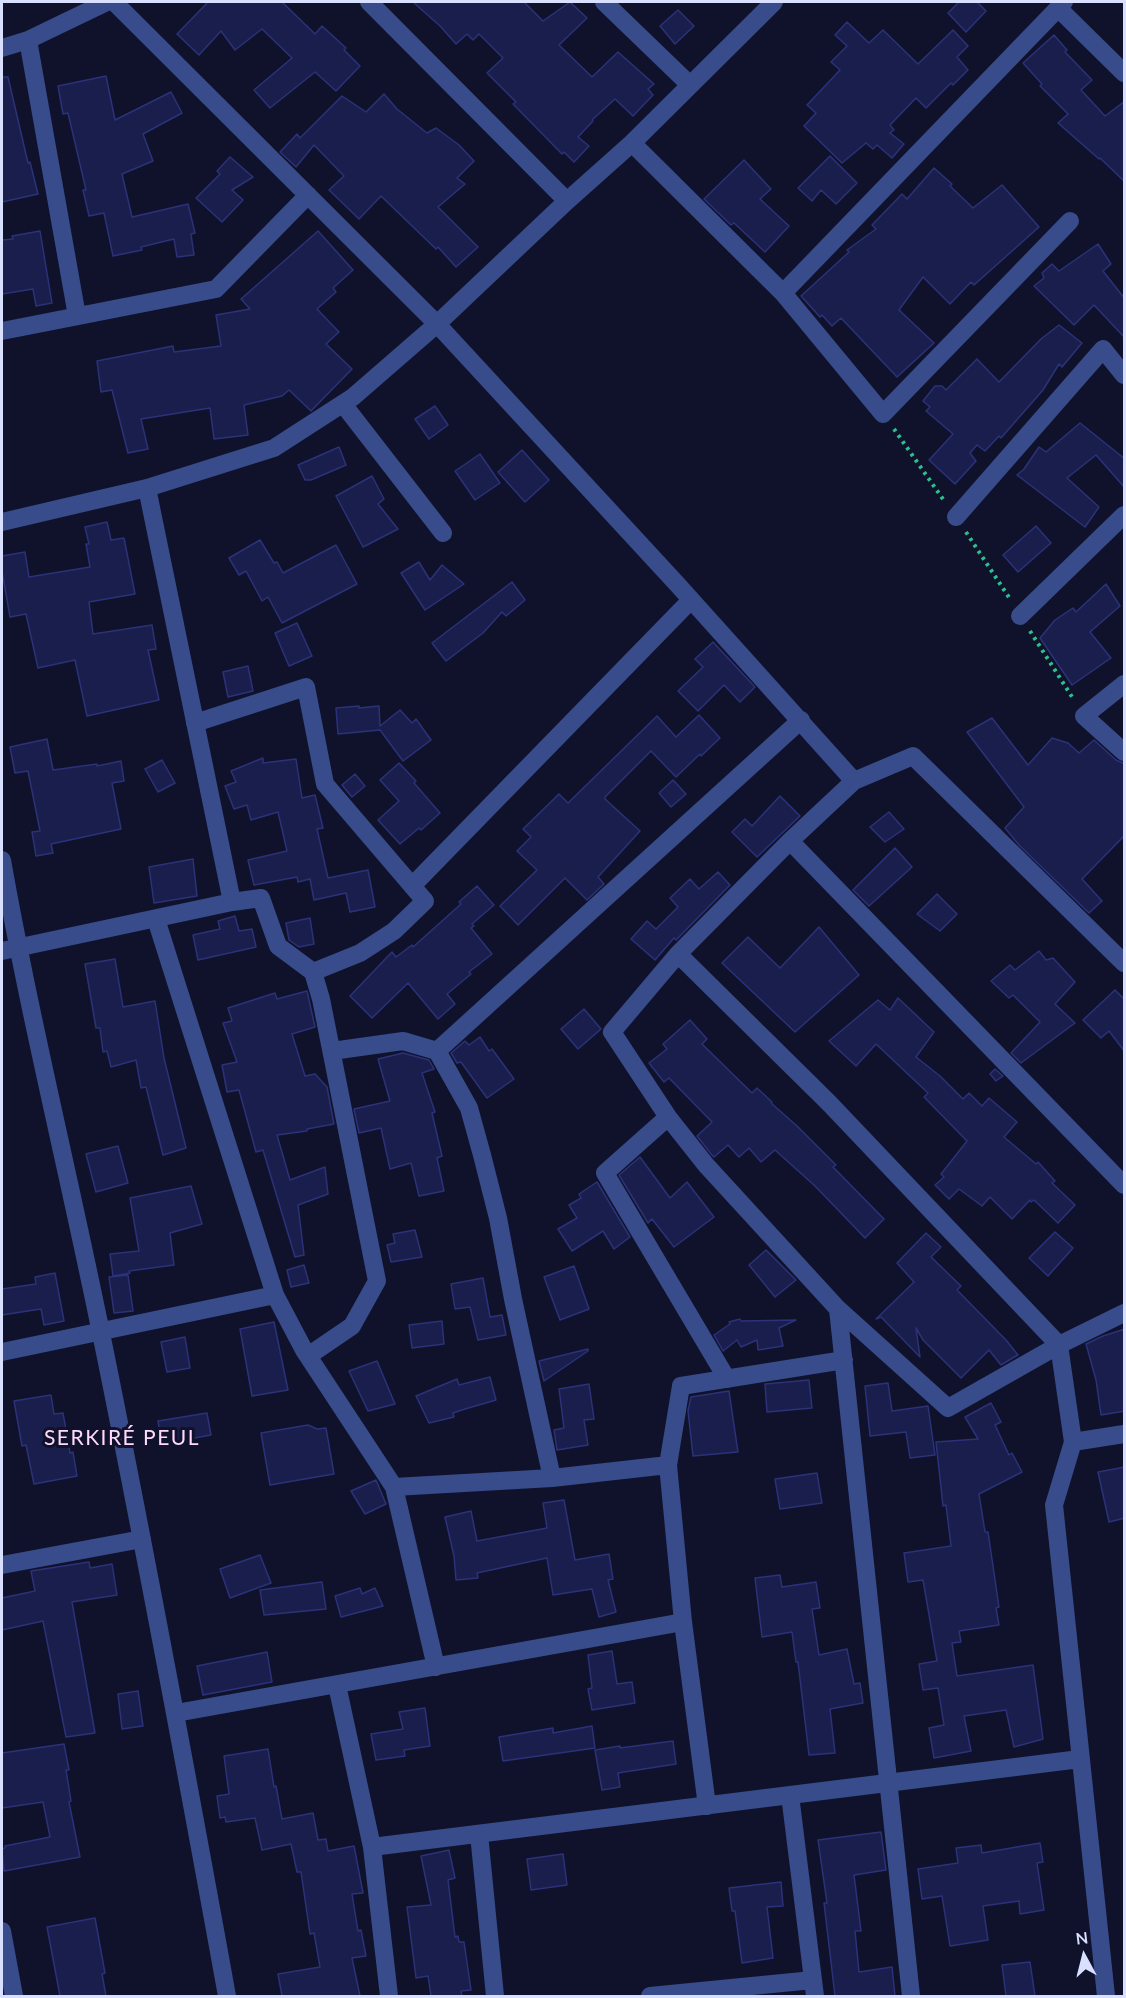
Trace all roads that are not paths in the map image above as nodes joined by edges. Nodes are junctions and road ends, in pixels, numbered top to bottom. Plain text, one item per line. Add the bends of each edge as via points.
1 (107, 2) edge
2 (114, 2) edge
3 (369, 2) edge
4 (604, 2) edge
5 (774, 2) edge
6 (1061, 5) edge
7 (28, 40) junction
8 (2, 48) edge
9 (1125, 73) edge
10 (689, 84) junction
11 (632, 143) junction
12 (308, 195) junction
13 (567, 201) junction
14 (1070, 221) dead end
15 (783, 293) junction
16 (76, 316) junction
17 (437, 324) junction
18 (2, 331) edge
19 (1125, 375) edge
20 (343, 404) junction
21 (147, 488) junction
22 (1125, 515) edge
23 (956, 517) road end
24 (2, 522) edge
25 (443, 533) dead end
26 (692, 600) junction
27 (1020, 616) road end
28 (1125, 684) edge
29 (801, 720) junction
30 (195, 723) junction
31 (1125, 752) edge
32 (854, 781) junction
33 (790, 841) junction
34 (2, 860) edge
35 (412, 886) junction
36 (232, 902) junction
37 (156, 919) junction
38 (9, 950) edge
39 (678, 954) junction
40 (1125, 963) edge
41 (313, 972) junction
42 (332, 1052) junction
43 (438, 1052) junction
44 (668, 1116) junction
45 (1125, 1185) edge
46 (275, 1295) junction
47 (838, 1309) junction
48 (1125, 1313) edge
49 (101, 1331) junction
50 (1059, 1345) junction
51 (2, 1352) edge
52 (308, 1356) junction
53 (843, 1359) junction
54 (727, 1379) junction
55 (1125, 1434) edge
56 (1073, 1442) junction
57 (668, 1465) junction
58 (552, 1478) junction
59 (394, 1487) junction
60 (141, 1539) junction
61 (2, 1565) edge
62 (683, 1622) junction
63 (436, 1667) junction
64 (337, 1684) junction
65 (176, 1713) junction
66 (1080, 1759) junction
67 (889, 1783) junction
68 (790, 1795) junction
69 (707, 1806) junction
70 (479, 1834) junction
71 (372, 1847) junction
72 (2, 1931) edge
73 (814, 1988) edge
74 (14, 1996) edge
75 (227, 1996) edge
76 (389, 1996) edge
77 (495, 1996) edge
78 (650, 1996) edge
79 (658, 1996) edge
80 (911, 1996) edge
81 (1106, 1996) edge

1 - 7 street
2 - 12 street
3 - 13 street
4 - 10 street
5 - 10 street
6 - 9 street
6 - 15 street
7 - 8 street
7 - 16 street
10 - 11 street
11 - 13 street
11 - 15 street
12 - 16 street via 216,289
12 - 17 street
13 - 17 street
14 - 15 street via 883,414
16 - 18 street
17 - 20 street
17 - 26 street
19 - 23 street via 1103,349
20 - 21 street via 274,448
20 - 25 street
21 - 24 street
21 - 30 street
22 - 27 street
26 - 29 street
26 - 35 street
28 - 31 street via 1084,716
29 - 32 street
29 - 43 street
30 - 35 street via 306,687 325,784
30 - 36 street
32 - 33 street
32 - 40 street via 913,756
33 - 39 street
33 - 45 street
34 - 38 street
35 - 41 street via 424,901 394,931 360,953
36 - 37 street
36 - 41 street via 261,898 278,946
37 - 38 street
37 - 46 street
38 - 49 street
39 - 44 street via 612,1032
39 - 50 street via 829,1103
41 - 42 street
42 - 43 street via 403,1041
42 - 52 street via 377,1281 352,1326
43 - 58 street via 469,1108 482,1155
44 - 47 street via 706,1164
44 - 54 street via 605,1173
46 - 49 street
46 - 52 street
47 - 50 street via 948,1408
47 - 53 street
48 - 50 street
49 - 51 street
49 - 60 street
50 - 56 street
52 - 59 street
53 - 54 street
53 - 67 street
54 - 57 street via 681,1386
55 - 56 street
56 - 66 street via 1054,1505
57 - 58 street
57 - 62 street
58 - 59 street
59 - 63 street
60 - 61 street
60 - 65 street
62 - 63 street
62 - 69 street
63 - 64 street
64 - 65 street
64 - 71 street
65 - 75 street
66 - 67 street
66 - 81 street
67 - 68 street
67 - 80 street
68 - 69 street
68 - 73 street
69 - 70 street
70 - 71 street
70 - 77 street
71 - 76 street
72 - 74 street
73 - 79 street
78 - 79 street

